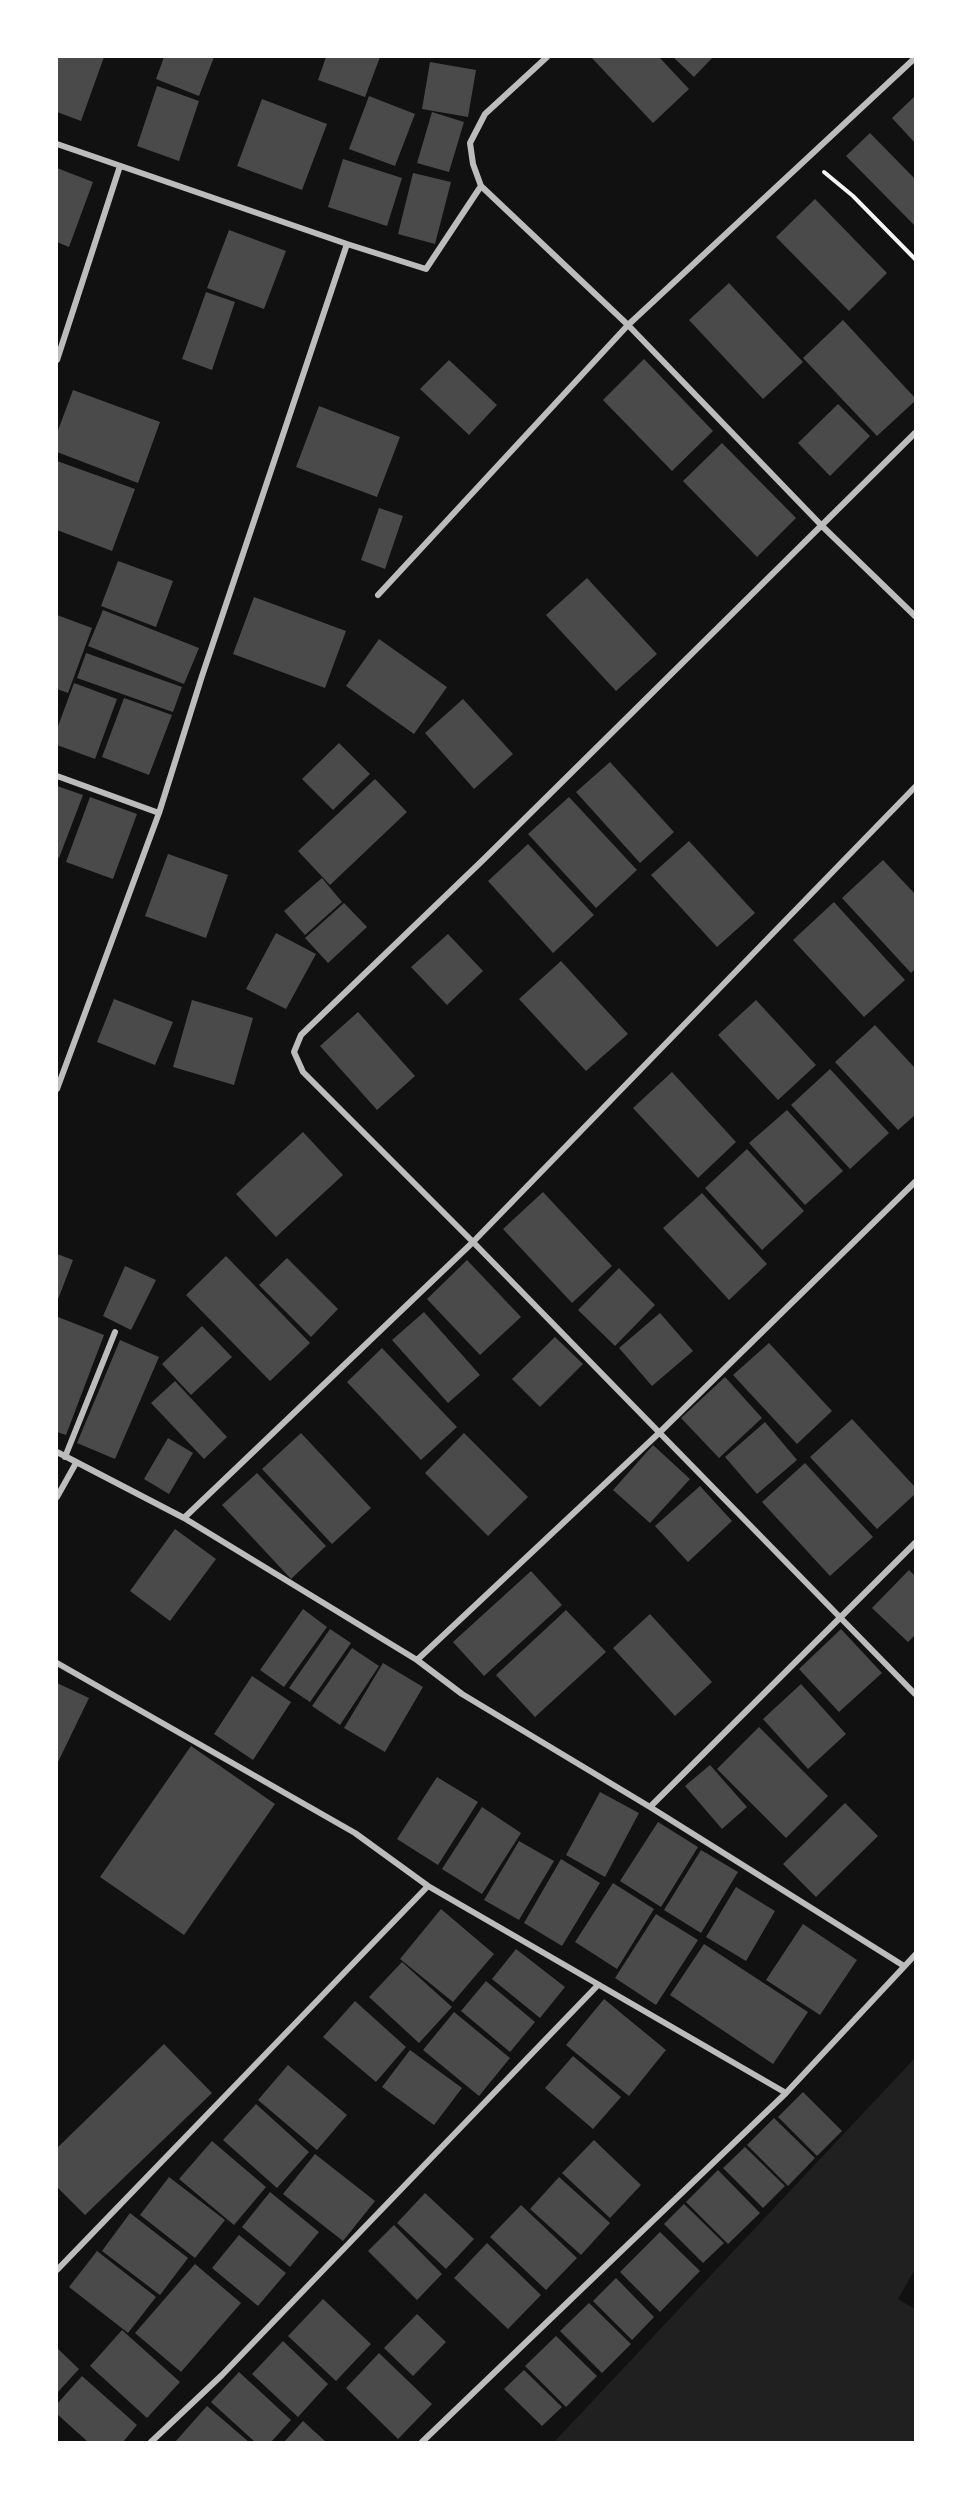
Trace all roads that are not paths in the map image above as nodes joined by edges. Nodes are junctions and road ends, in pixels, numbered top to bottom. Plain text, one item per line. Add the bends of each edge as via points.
1 (547, 57) edge
2 (915, 58) edge
3 (57, 144) edge
4 (120, 166) junction
5 (481, 186) junction
6 (347, 244) junction
7 (627, 325) junction
8 (57, 360) edge
9 (915, 433) edge
10 (822, 526) junction
11 (378, 595) dead end
12 (915, 616) edge
13 (57, 776) edge
14 (915, 787) edge
15 (159, 813) junction
16 (57, 1089) edge
17 (915, 1182) edge
18 (473, 1242) junction
19 (115, 1332) dead end
20 (659, 1432) junction
21 (57, 1452) edge
22 (65, 1456) junction
23 (76, 1463) junction
24 (57, 1497) edge
25 (184, 1518) junction
26 (915, 1543) edge
27 (839, 1616) junction
28 (417, 1660) junction
29 (57, 1663) edge
30 (915, 1694) edge
31 (650, 1808) junction
32 (428, 1886) junction
33 (915, 1955) edge
34 (904, 1966) junction
35 (598, 1984) junction
36 (786, 2093) junction
37 (57, 2270) edge
38 (151, 2442) edge
39 (422, 2442) edge

1 - 5 street via 485,114 470,143
2 - 7 street
3 - 4 street
4 - 6 street
4 - 8 street
5 - 6 street via 426,269
5 - 7 street
6 - 15 street
7 - 10 street
7 - 11 street
9 - 10 street
10 - 12 street
10 - 18 street via 301,1035 294,1052 303,1072
13 - 15 street
14 - 18 street
15 - 16 street
17 - 20 street
18 - 20 street
18 - 25 street
19 - 22 street
20 - 27 street
20 - 28 street
21 - 22 street
22 - 23 street
23 - 24 street
23 - 25 street
25 - 28 street
26 - 27 street
27 - 30 street
27 - 31 street
28 - 31 street via 462,1694
29 - 32 street via 355,1833
31 - 34 street
32 - 35 street
32 - 37 street
33 - 34 street
34 - 36 street
35 - 36 street
35 - 38 street via 230,2366
36 - 39 street

